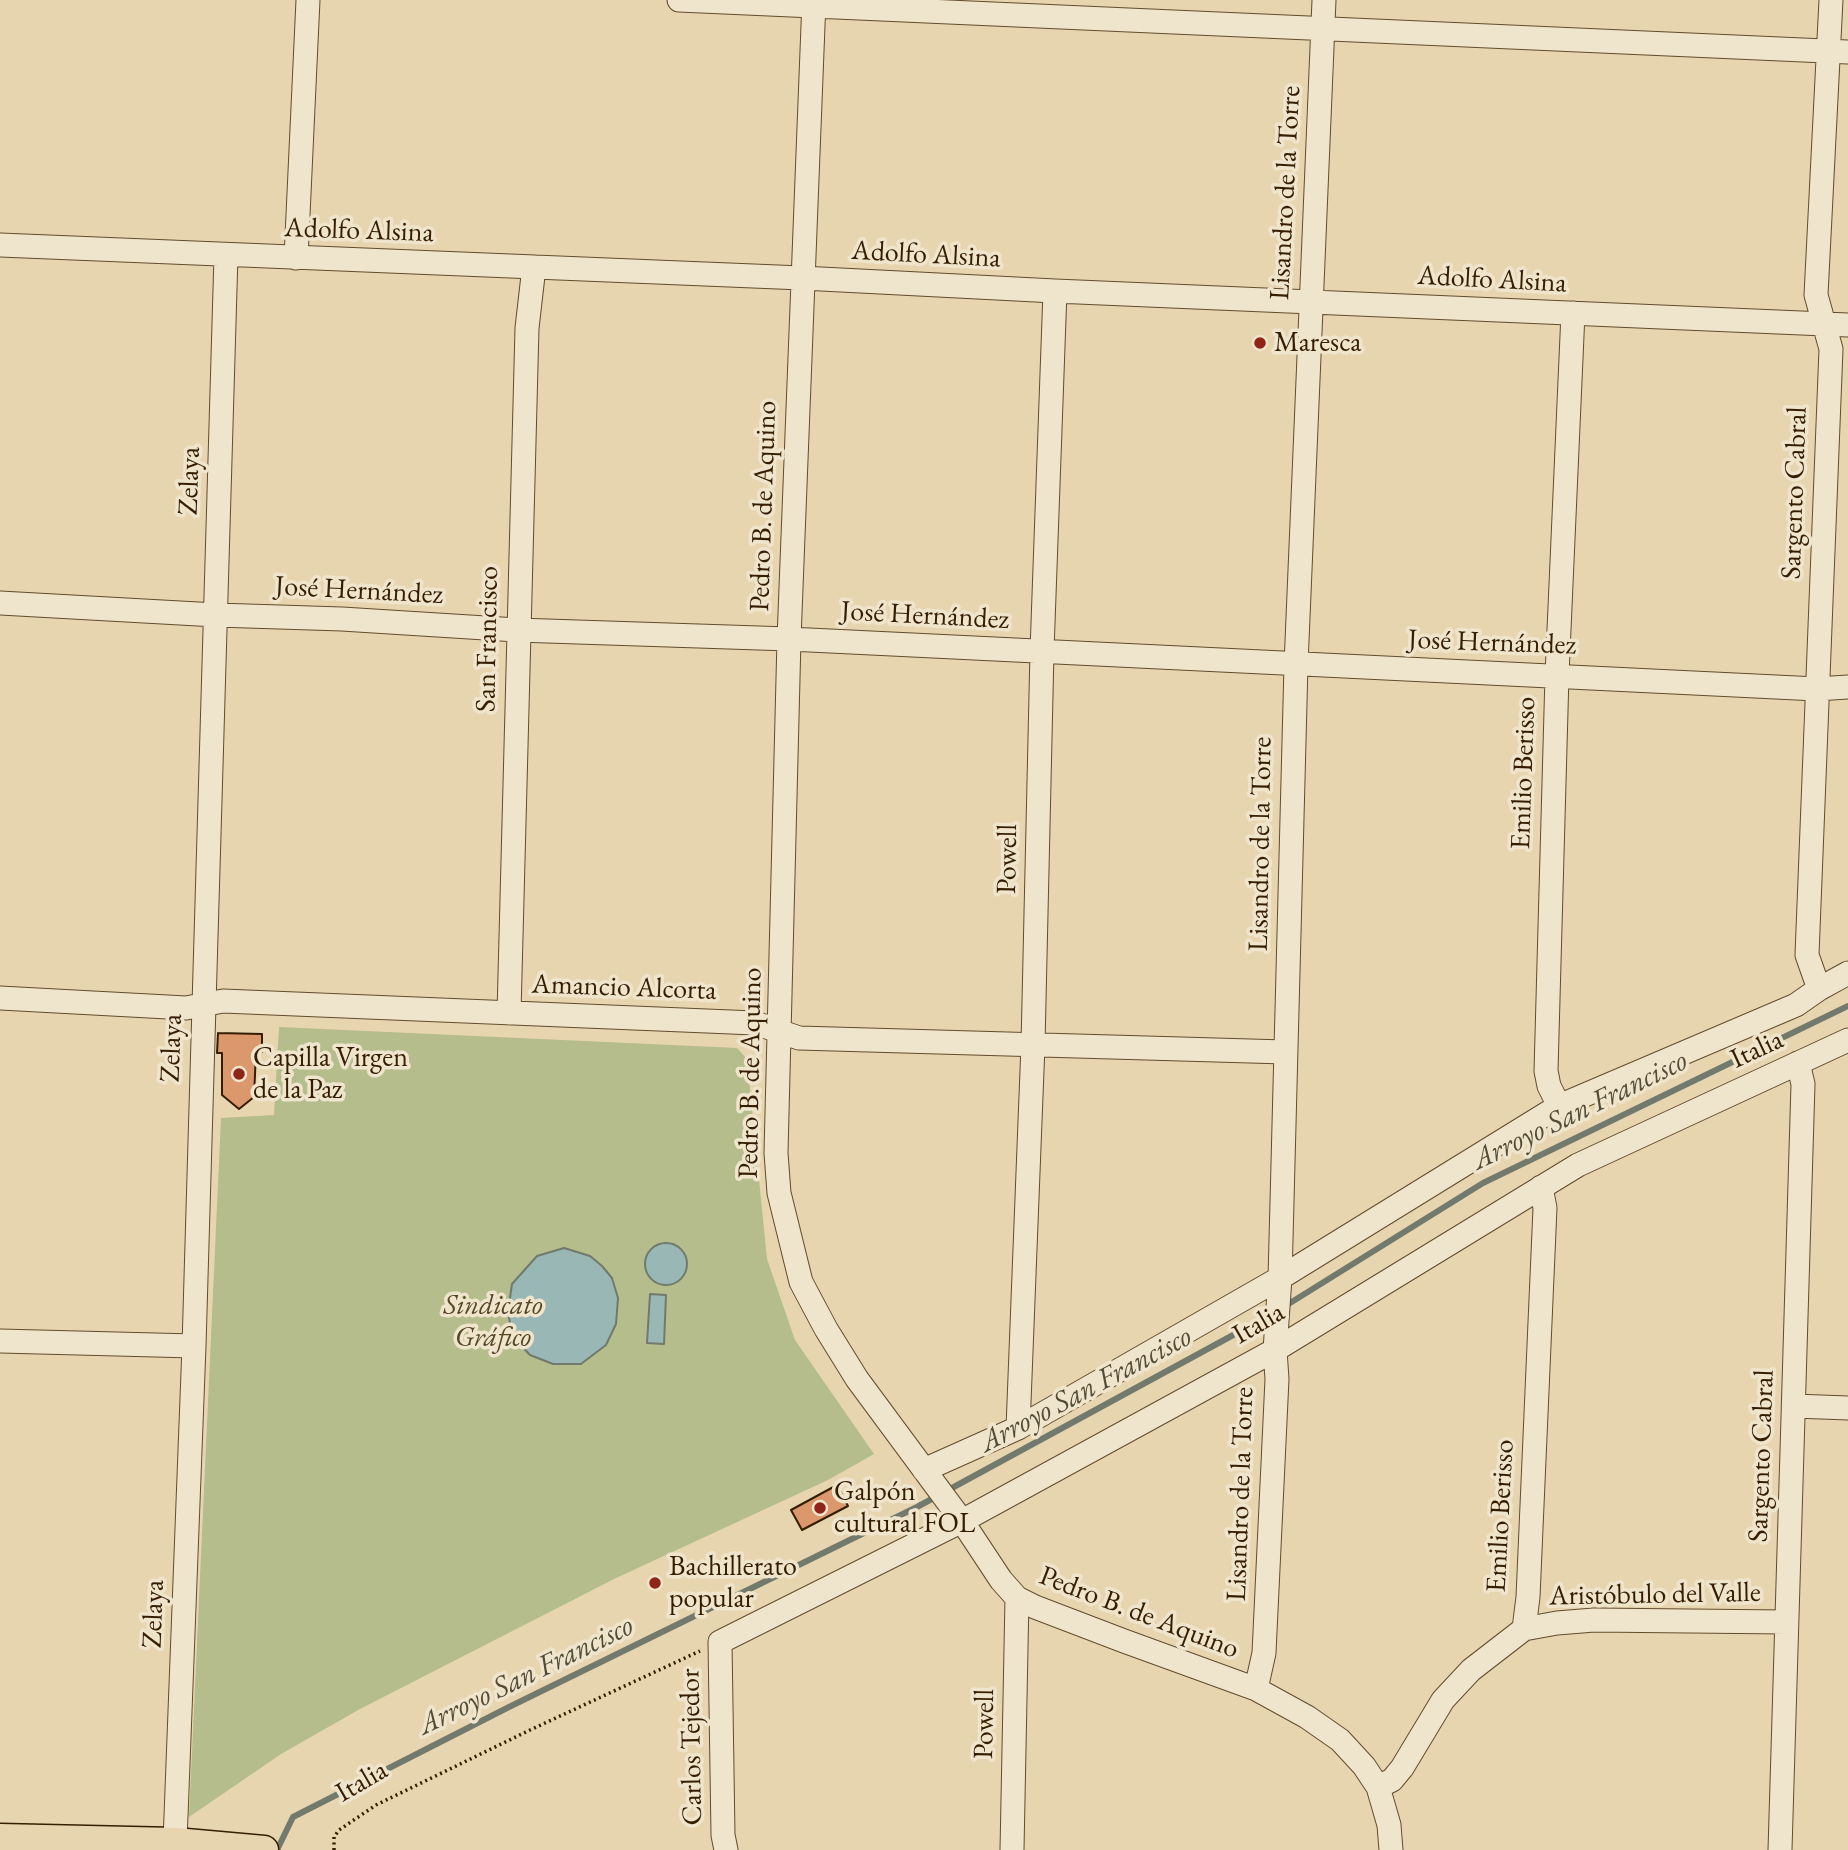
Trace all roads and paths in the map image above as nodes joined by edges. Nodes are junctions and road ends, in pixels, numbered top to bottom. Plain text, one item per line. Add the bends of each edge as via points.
1 (308, 0) edge
2 (680, 0) edge
3 (1324, 0) edge
4 (1831, 0) edge
5 (814, 3) edge
6 (1323, 29) junction
7 (1839, 52) edge
8 (0, 245) edge
9 (226, 256) junction
10 (296, 258) junction
11 (534, 267) junction
12 (802, 278) junction
13 (1055, 291) junction
14 (1311, 301) junction
15 (1573, 313) junction
16 (1825, 324) junction
17 (1848, 326) edge
18 (0, 603) edge
19 (216, 615) junction
20 (517, 630) junction
21 (789, 639) junction
22 (1042, 651) junction
23 (1296, 665) junction
24 (1557, 675) junction
25 (1848, 687) edge
26 (1817, 689) junction
27 (1848, 973) edge
28 (1819, 989) junction
29 (0, 998) edge
30 (203, 1004) junction
31 (509, 1013) junction
32 (780, 1033) junction
33 (1848, 1040) edge
34 (1033, 1045) junction
35 (1286, 1052) junction
36 (1798, 1063) junction
37 (1559, 1106) junction
38 (1541, 1187) junction
39 (1278, 1287) junction
40 (0, 1341) edge
41 (1275, 1341) junction
42 (194, 1346) junction
43 (1794, 1406) junction
44 (1848, 1408) edge
45 (1018, 1428) junction
46 (928, 1477) junction
47 (958, 1516) junction
48 (1017, 1598) junction
49 (1786, 1622) junction
50 (1524, 1629) junction
51 (720, 1642) junction
52 (1256, 1689) junction
53 (1378, 1787) junction
54 (0, 1838) edge
55 (175, 1842) junction
56 (256, 1850) edge
57 (264, 1850) edge
58 (334, 1850) edge
59 (726, 1850) edge
60 (1013, 1850) edge
61 (1391, 1850) edge
62 (1780, 1850) edge

1 - 10 street
2 - 5 street
3 - 6 street, Lisandro de la Torre
4 - 7 street, Sargento Cabral
5 - 6 street
5 - 12 street, Pedro B. de Aquino
6 - 7 street
6 - 14 street, Lisandro de la Torre
7 - 16 street, Sargento Cabral via 1816,295
8 - 9 street, Adolfo Alsina
9 - 10 street, Adolfo Alsina
9 - 19 street, Zelaya
10 - 11 street, Adolfo Alsina
11 - 12 street, Adolfo Alsina
11 - 20 street, San Francisco via 527,328
12 - 13 street, Adolfo Alsina
12 - 21 street, Pedro B. de Aquino
13 - 14 street, Adolfo Alsina
13 - 22 street, Powell
14 - 15 street, Adolfo Alsina
14 - 23 street, Lisandro de la Torre
15 - 16 street, Adolfo Alsina
15 - 24 street, Emilio Berisso
16 - 17 street, Adolfo Alsina
16 - 26 street, Sargento Cabral via 1831,349
18 - 19 street, José Hernández
19 - 20 street, José Hernández
19 - 30 street, Zelaya
20 - 21 street, José Hernández
20 - 31 street, San Francisco
21 - 22 street, José Hernández
21 - 32 street, Pedro B. de Aquino
22 - 23 street, José Hernández
22 - 34 street, Powell
23 - 24 street, José Hernández
23 - 35 street, Lisandro de la Torre
24 - 26 street, José Hernández
24 - 37 street, Emilio Berisso via 1546,1071
25 - 26 street, José Hernández
26 - 28 street, Sargento Cabral via 1807,955
27 - 28 street, Italia
28 - 37 street, Italia via 1796,1005
29 - 30 street, Amancio Alcorta via 186,1007
30 - 31 street, Amancio Alcorta via 223,1001
30 - 42 street, Zelaya
31 - 32 street, Amancio Alcorta via 755,1023
32 - 34 street, Amancio Alcorta via 799,1038
32 - 46 street, Pedro B. de Aquino via 778,1180 800,1282 857,1378
33 - 36 street, Italia
34 - 35 street, Amancio Alcorta
34 - 45 street, Powell
35 - 39 street, Lisandro de la Torre
36 - 38 street, Italia via 1578,1165
36 - 43 street, Sargento Cabral via 1802,1084
37 - 39 street, Italia
38 - 41 street, Italia
38 - 50 street, Emilio Berisso via 1545,1208
39 - 41 street, Lisandro de la Torre
39 - 45 street, Italia
40 - 42 street
41 - 47 street, Italia
41 - 52 street, Lisandro de la Torre via 1264,1653
42 - 55 street, Zelaya
43 - 44 street
43 - 49 street, Sargento Cabral
45 - 46 street, Italia
46 - 47 street, Pedro B. de Aquino
47 - 48 street, Pedro B. de Aquino
47 - 51 street, Italia
48 - 52 street, Pedro B. de Aquino
48 - 60 street, Powell
49 - 50 street, Aristóbulo del Valle via 1594,1620
49 - 62 street, Sargento Cabral
50 - 53 street, Emilio Berisso via 1443,1700 1402,1768
51 - 58 path, Italia via 376,1805 339,1830
51 - 59 street, Carlos Tejedor
52 - 53 street, Pedro B. de Aquino via 1340,1740
53 - 61 street, Pedro B. de Aquino
54 - 55 main road
55 - 56 main road
56 - 57 main road

